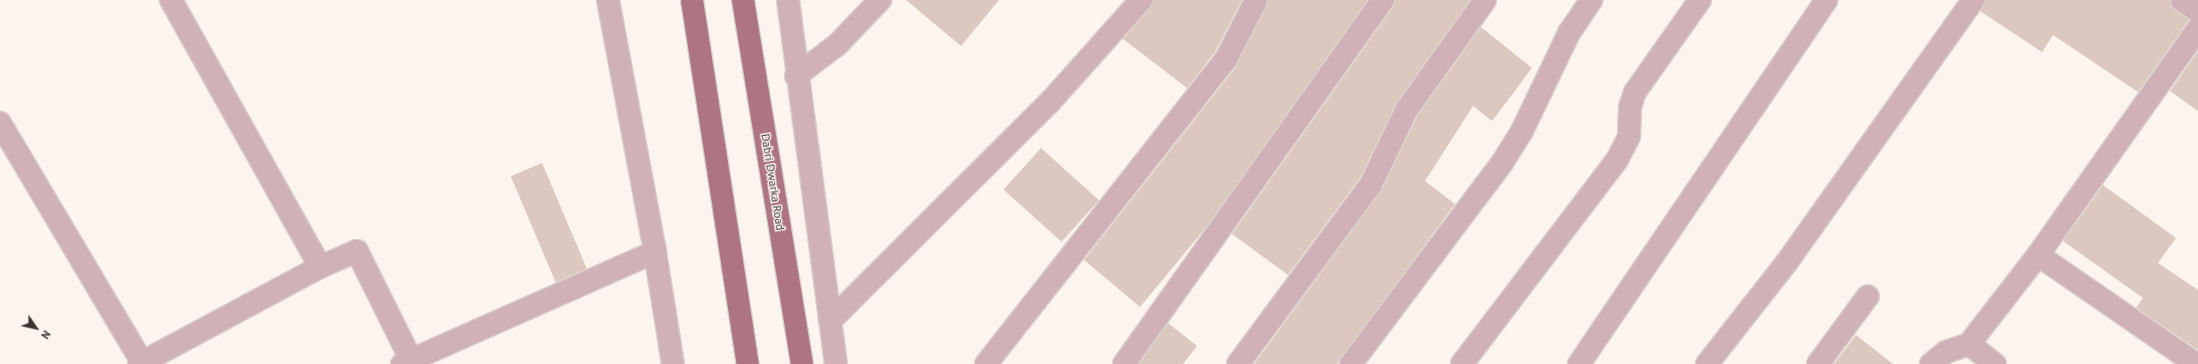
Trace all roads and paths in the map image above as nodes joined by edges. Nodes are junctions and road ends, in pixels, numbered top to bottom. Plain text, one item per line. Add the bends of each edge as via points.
1 (171, 0) edge
2 (608, 0) edge
3 (692, 0) edge
4 (743, 0) edge
5 (788, 0) edge
6 (880, 0) edge
7 (1141, 0) edge
8 (1256, 0) edge
9 (1383, 0) edge
10 (1485, 0) edge
11 (1591, 0) edge
12 (1700, 0) edge
13 (1826, 0) edge
14 (1973, 0) edge
15 (2182, 0) edge
16 (2198, 11) edge
17 (2198, 29) edge
18 (796, 76) junction
19 (0, 123) edge
20 (655, 252) junction
21 (2038, 255) junction
22 (320, 267) junction
23 (1868, 296) dead end
24 (830, 321) junction
25 (1969, 344) junction
26 (408, 362) edge
27 (837, 363) edge
28 (141, 364) edge
29 (673, 364) edge
30 (748, 364) edge
31 (802, 364) edge
32 (986, 364) edge
33 (1124, 364) edge
34 (1238, 364) edge
35 (1352, 364) edge
36 (1462, 364) edge
37 (1578, 364) edge
38 (1706, 364) edge
39 (1818, 364) edge
40 (1931, 364) edge
41 (1995, 364) edge
42 (2196, 364) edge

1 - 22 street
2 - 20 street
3 - 30 main road
4 - 31 main road, Dabri Dwarka Road
5 - 18 street
6 - 18 street via 838,44
7 - 24 street via 1049,103
8 - 32 street via 1226,59
9 - 33 street
10 - 34 street via 1407,109 1371,184
11 - 35 street via 1569,33 1522,131 1502,163
12 - 36 street via 1635,92 1630,107 1629,136 1617,160
13 - 37 street
14 - 38 street via 1787,262
15 - 16 street
17 - 21 street
18 - 24 street
19 - 28 street
20 - 26 street
20 - 29 street
21 - 25 street
21 - 42 street
22 - 26 street via 357,251
22 - 28 street
23 - 39 street
24 - 27 street
25 - 40 street via 1946,352
25 - 41 street

